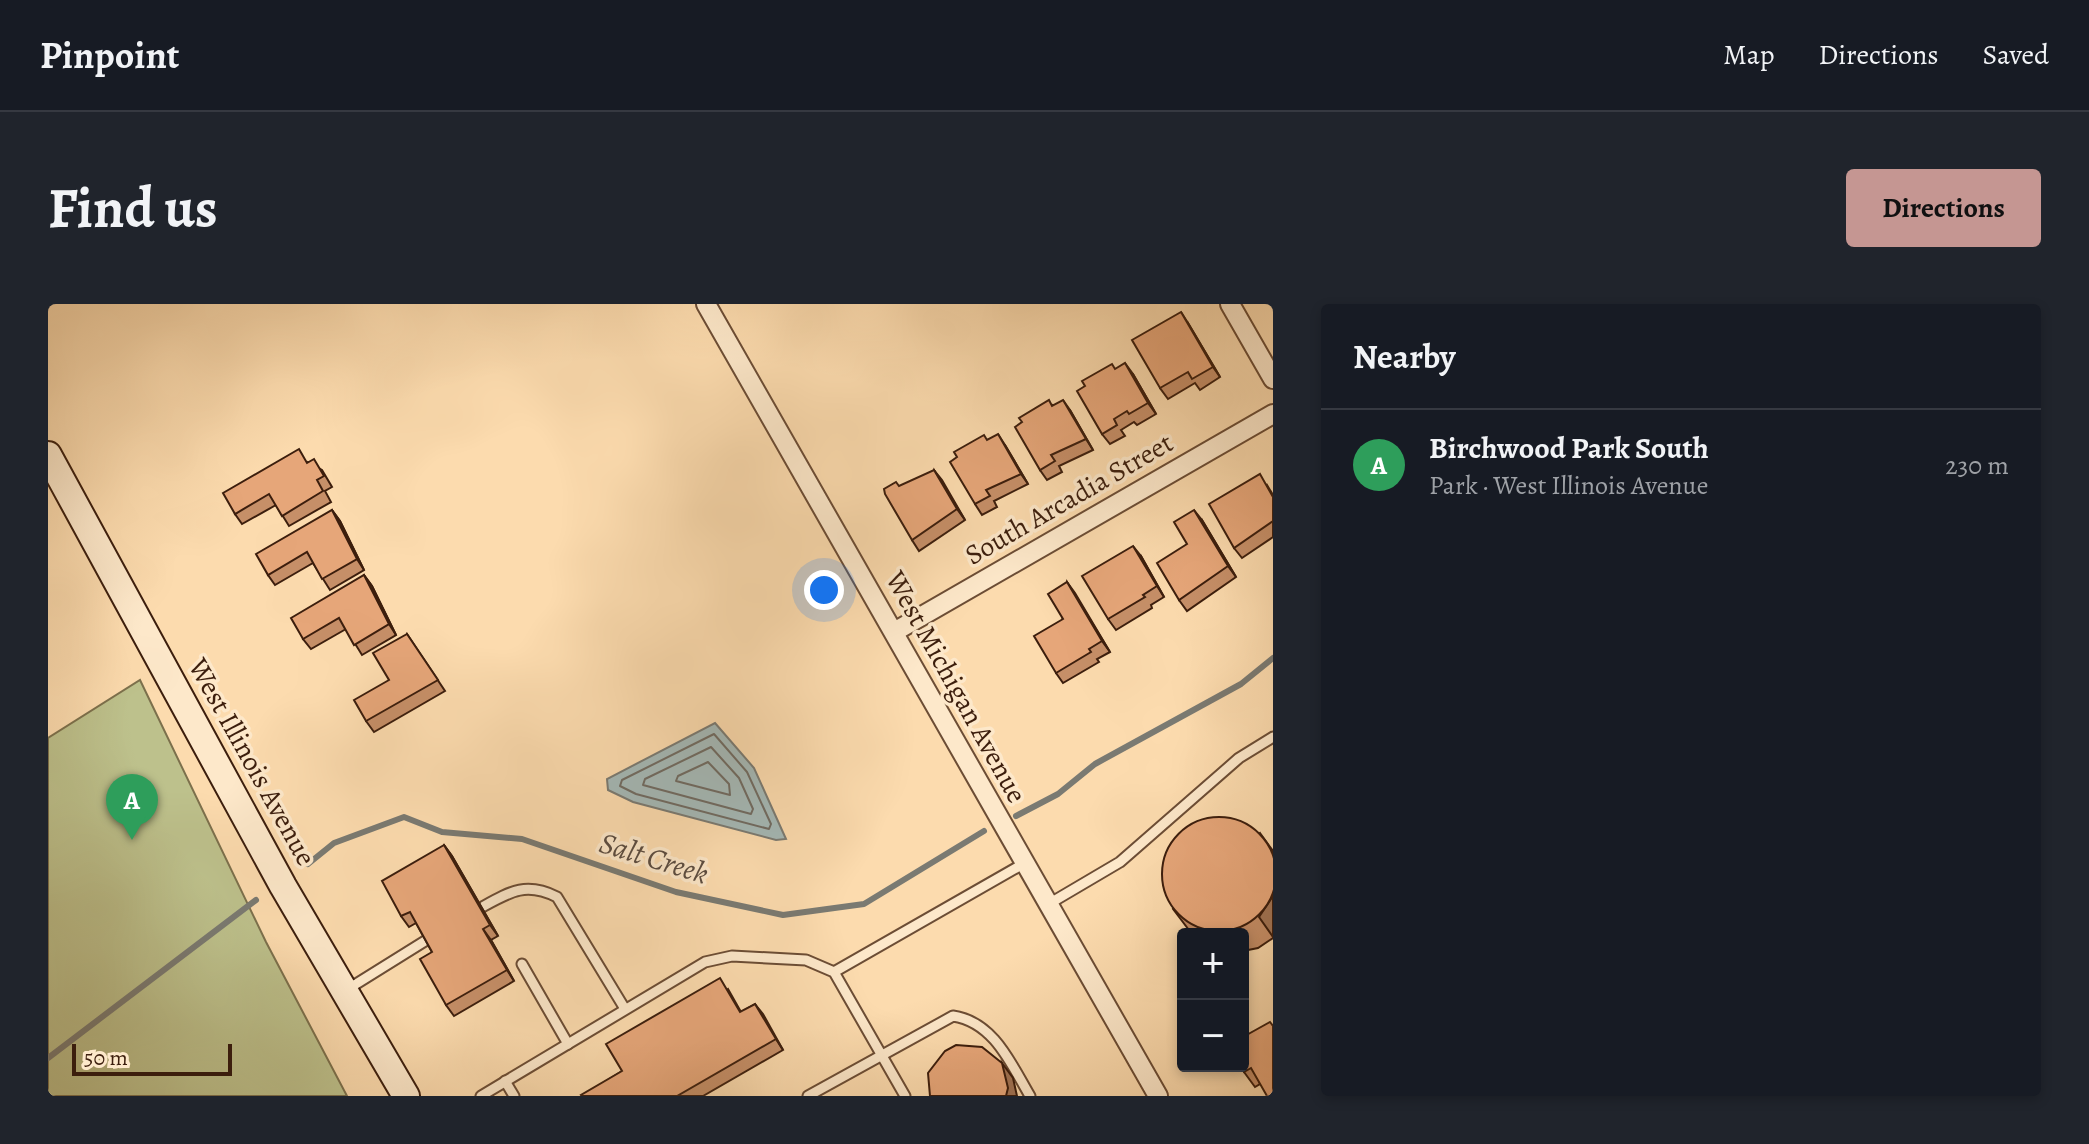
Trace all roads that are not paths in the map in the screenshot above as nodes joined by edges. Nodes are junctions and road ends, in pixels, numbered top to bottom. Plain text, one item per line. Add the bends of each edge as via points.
1 (706, 304) edge
2 (1230, 304) edge
3 (1273, 379) edge
4 (1273, 414) edge
5 (48, 455) edge
6 (894, 632) junction
7 (1273, 737) edge
8 (1023, 864) junction
9 (1047, 905) junction
10 (484, 906) dead end
11 (425, 941) edge
12 (522, 964) dead end
13 (834, 972) junction
14 (345, 991) junction
15 (625, 1009) junction
16 (568, 1044) junction
17 (883, 1056) junction
18 (505, 1081) junction
19 (406, 1096) edge
20 (481, 1096) edge
21 (514, 1096) edge
22 (808, 1096) edge
23 (905, 1096) edge
24 (1030, 1096) edge
25 (1158, 1096) edge

1 - 6 street, West Michigan Avenue
2 - 3 street
4 - 6 street, South Arcadia Street
5 - 14 main road, West Illinois Avenue
6 - 8 street, West Michigan Avenue
7 - 9 lane via 1239,758 1120,862
8 - 9 street, West Michigan Avenue
8 - 13 lane
9 - 25 street, West Michigan Avenue
10 - 15 lane via 522,887 557,897
11 - 14 lane
12 - 16 lane
13 - 15 lane via 806,960 732,956 705,962
13 - 17 lane
14 - 19 main road, West Illinois Avenue
15 - 16 lane
16 - 18 lane
17 - 22 lane
17 - 23 lane
17 - 24 lane via 953,1016 969,1018 995,1039
18 - 20 lane
18 - 21 lane

